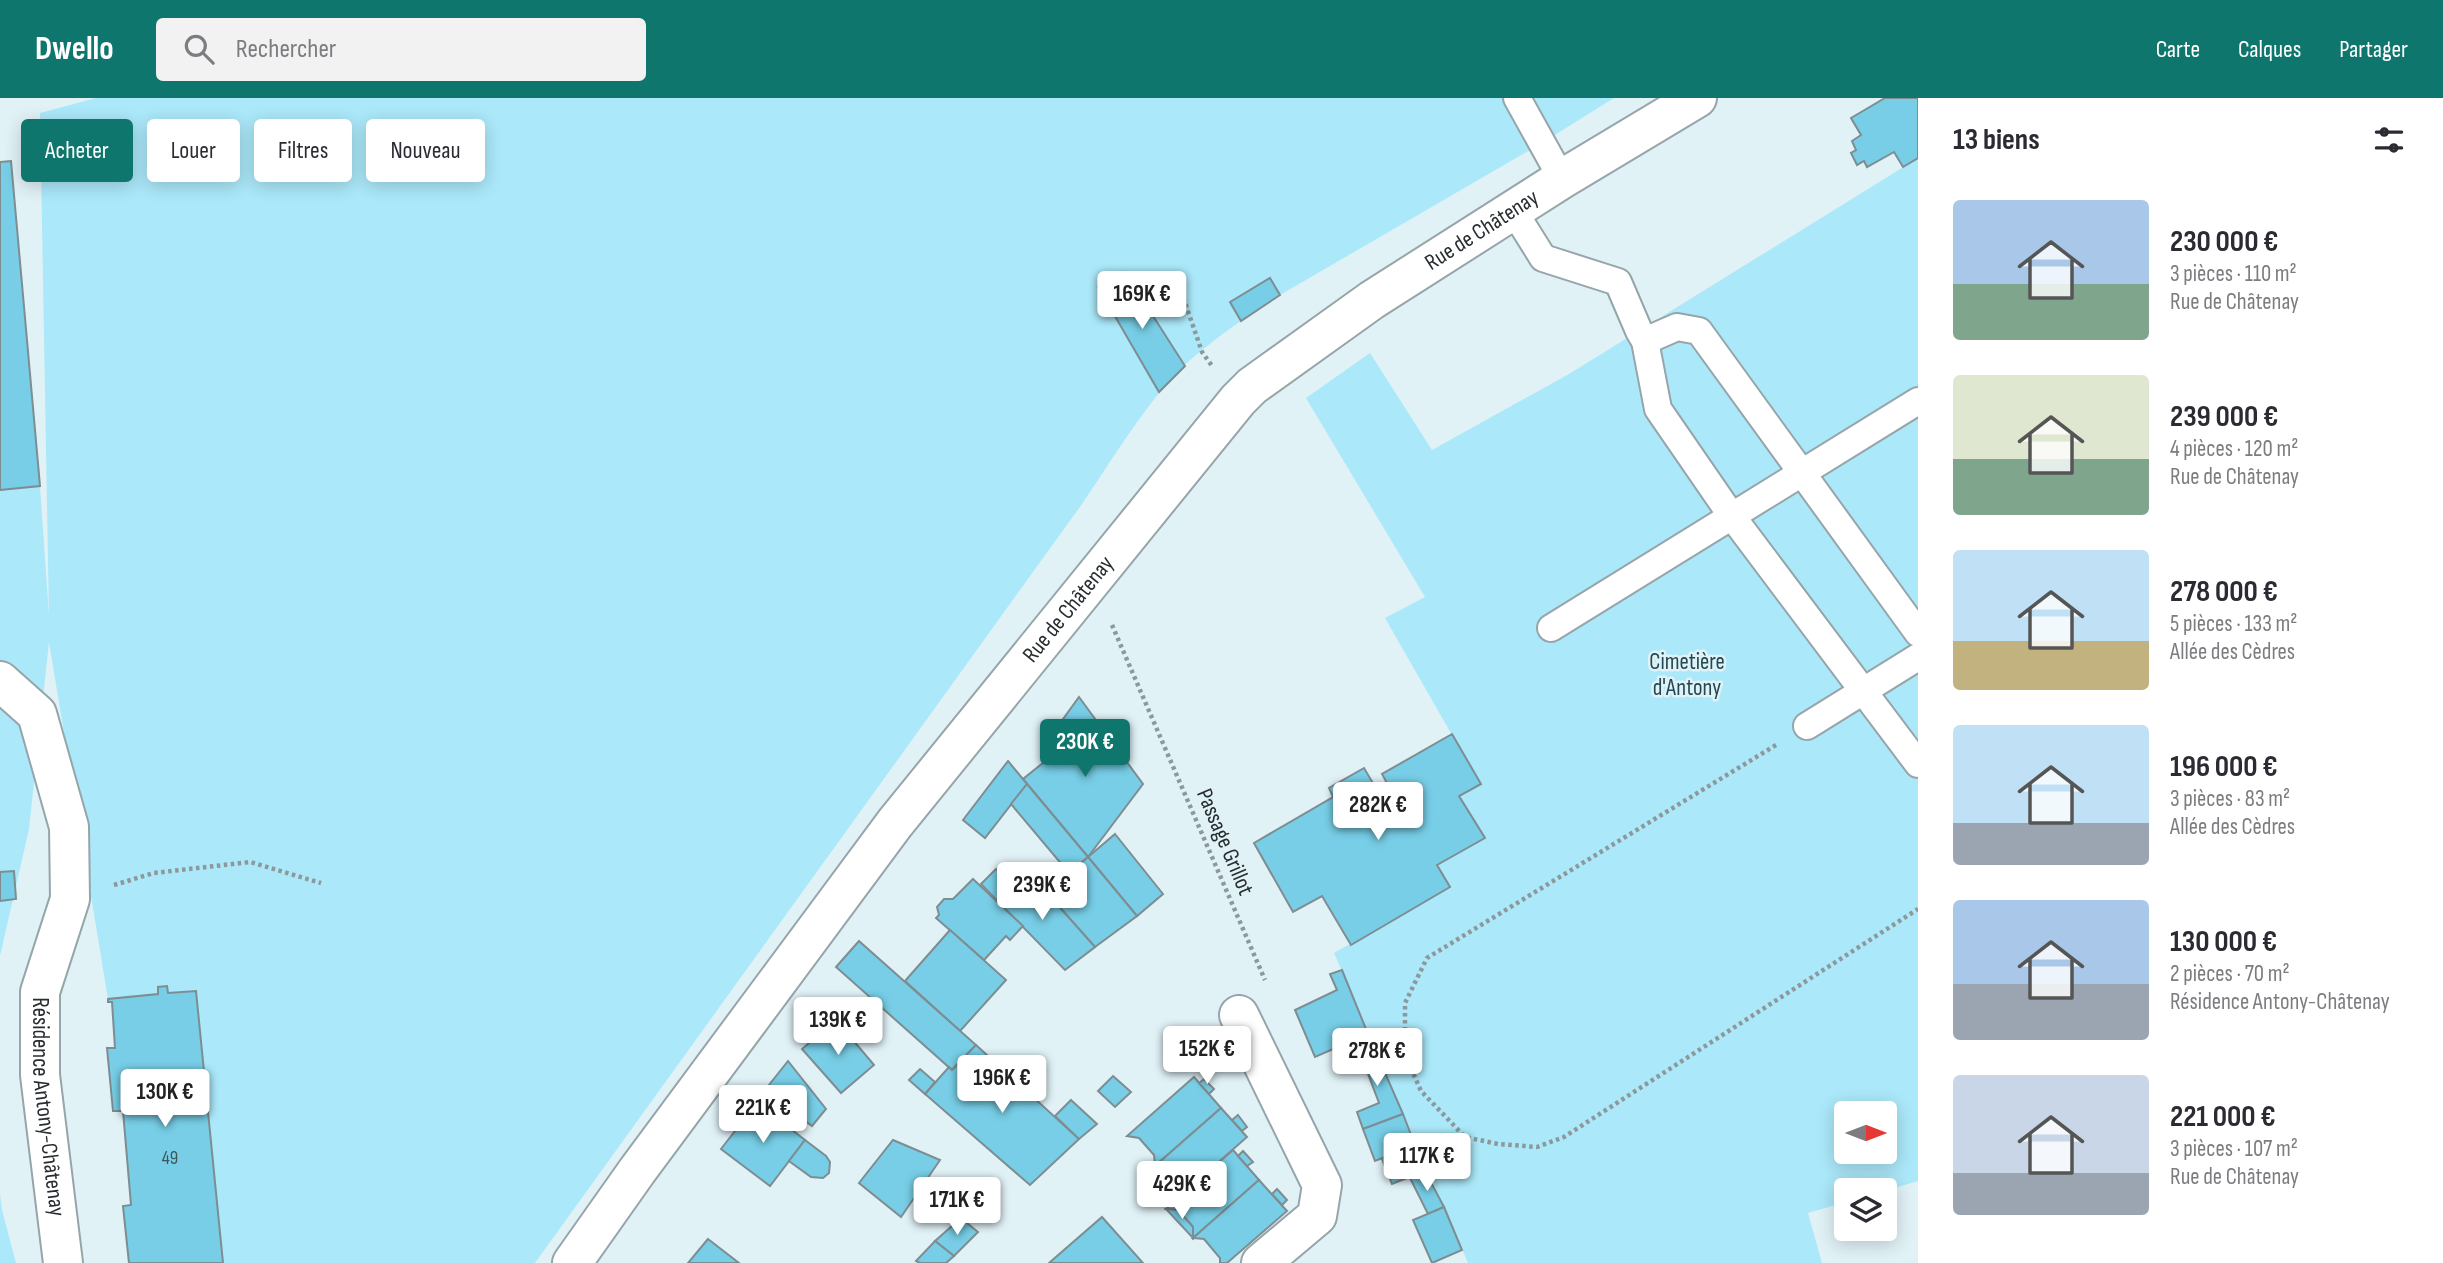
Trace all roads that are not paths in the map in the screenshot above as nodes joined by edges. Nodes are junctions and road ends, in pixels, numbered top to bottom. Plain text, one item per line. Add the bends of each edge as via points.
1 (1517, 98) edge
2 (1697, 98) edge
3 (1562, 179) junction
4 (1513, 210) junction
5 (1645, 341) junction
6 (1918, 401) edge
7 (1800, 473) junction
8 (1731, 515) junction
9 (1551, 628) dead end
10 (1918, 634) edge
11 (1918, 657) edge
12 (0, 681) edge
13 (1864, 691) junction
14 (1807, 726) road end
15 (1918, 764) edge
16 (1239, 1015) dead end
17 (63, 1263) edge
18 (572, 1263) edge
19 (1261, 1263) edge

1 - 3 lane
2 - 3 main road, Rue de Châtenay
3 - 4 main road, Rue de Châtenay
4 - 5 lane via 1543,258 1618,282
4 - 18 main road, Rue de Châtenay via 1372,300 1238,400 895,823
5 - 7 lane via 1677,327 1699,331
5 - 8 lane via 1658,409
6 - 7 lane
7 - 8 lane
7 - 10 lane
8 - 9 lane
8 - 13 lane
11 - 13 lane
12 - 17 main road, Résidence Antony-Châtenay via 37,714 69,827 70,899 40,992 40,1074
13 - 14 lane
13 - 15 lane
16 - 19 main road via 1321,1185 1317,1216

